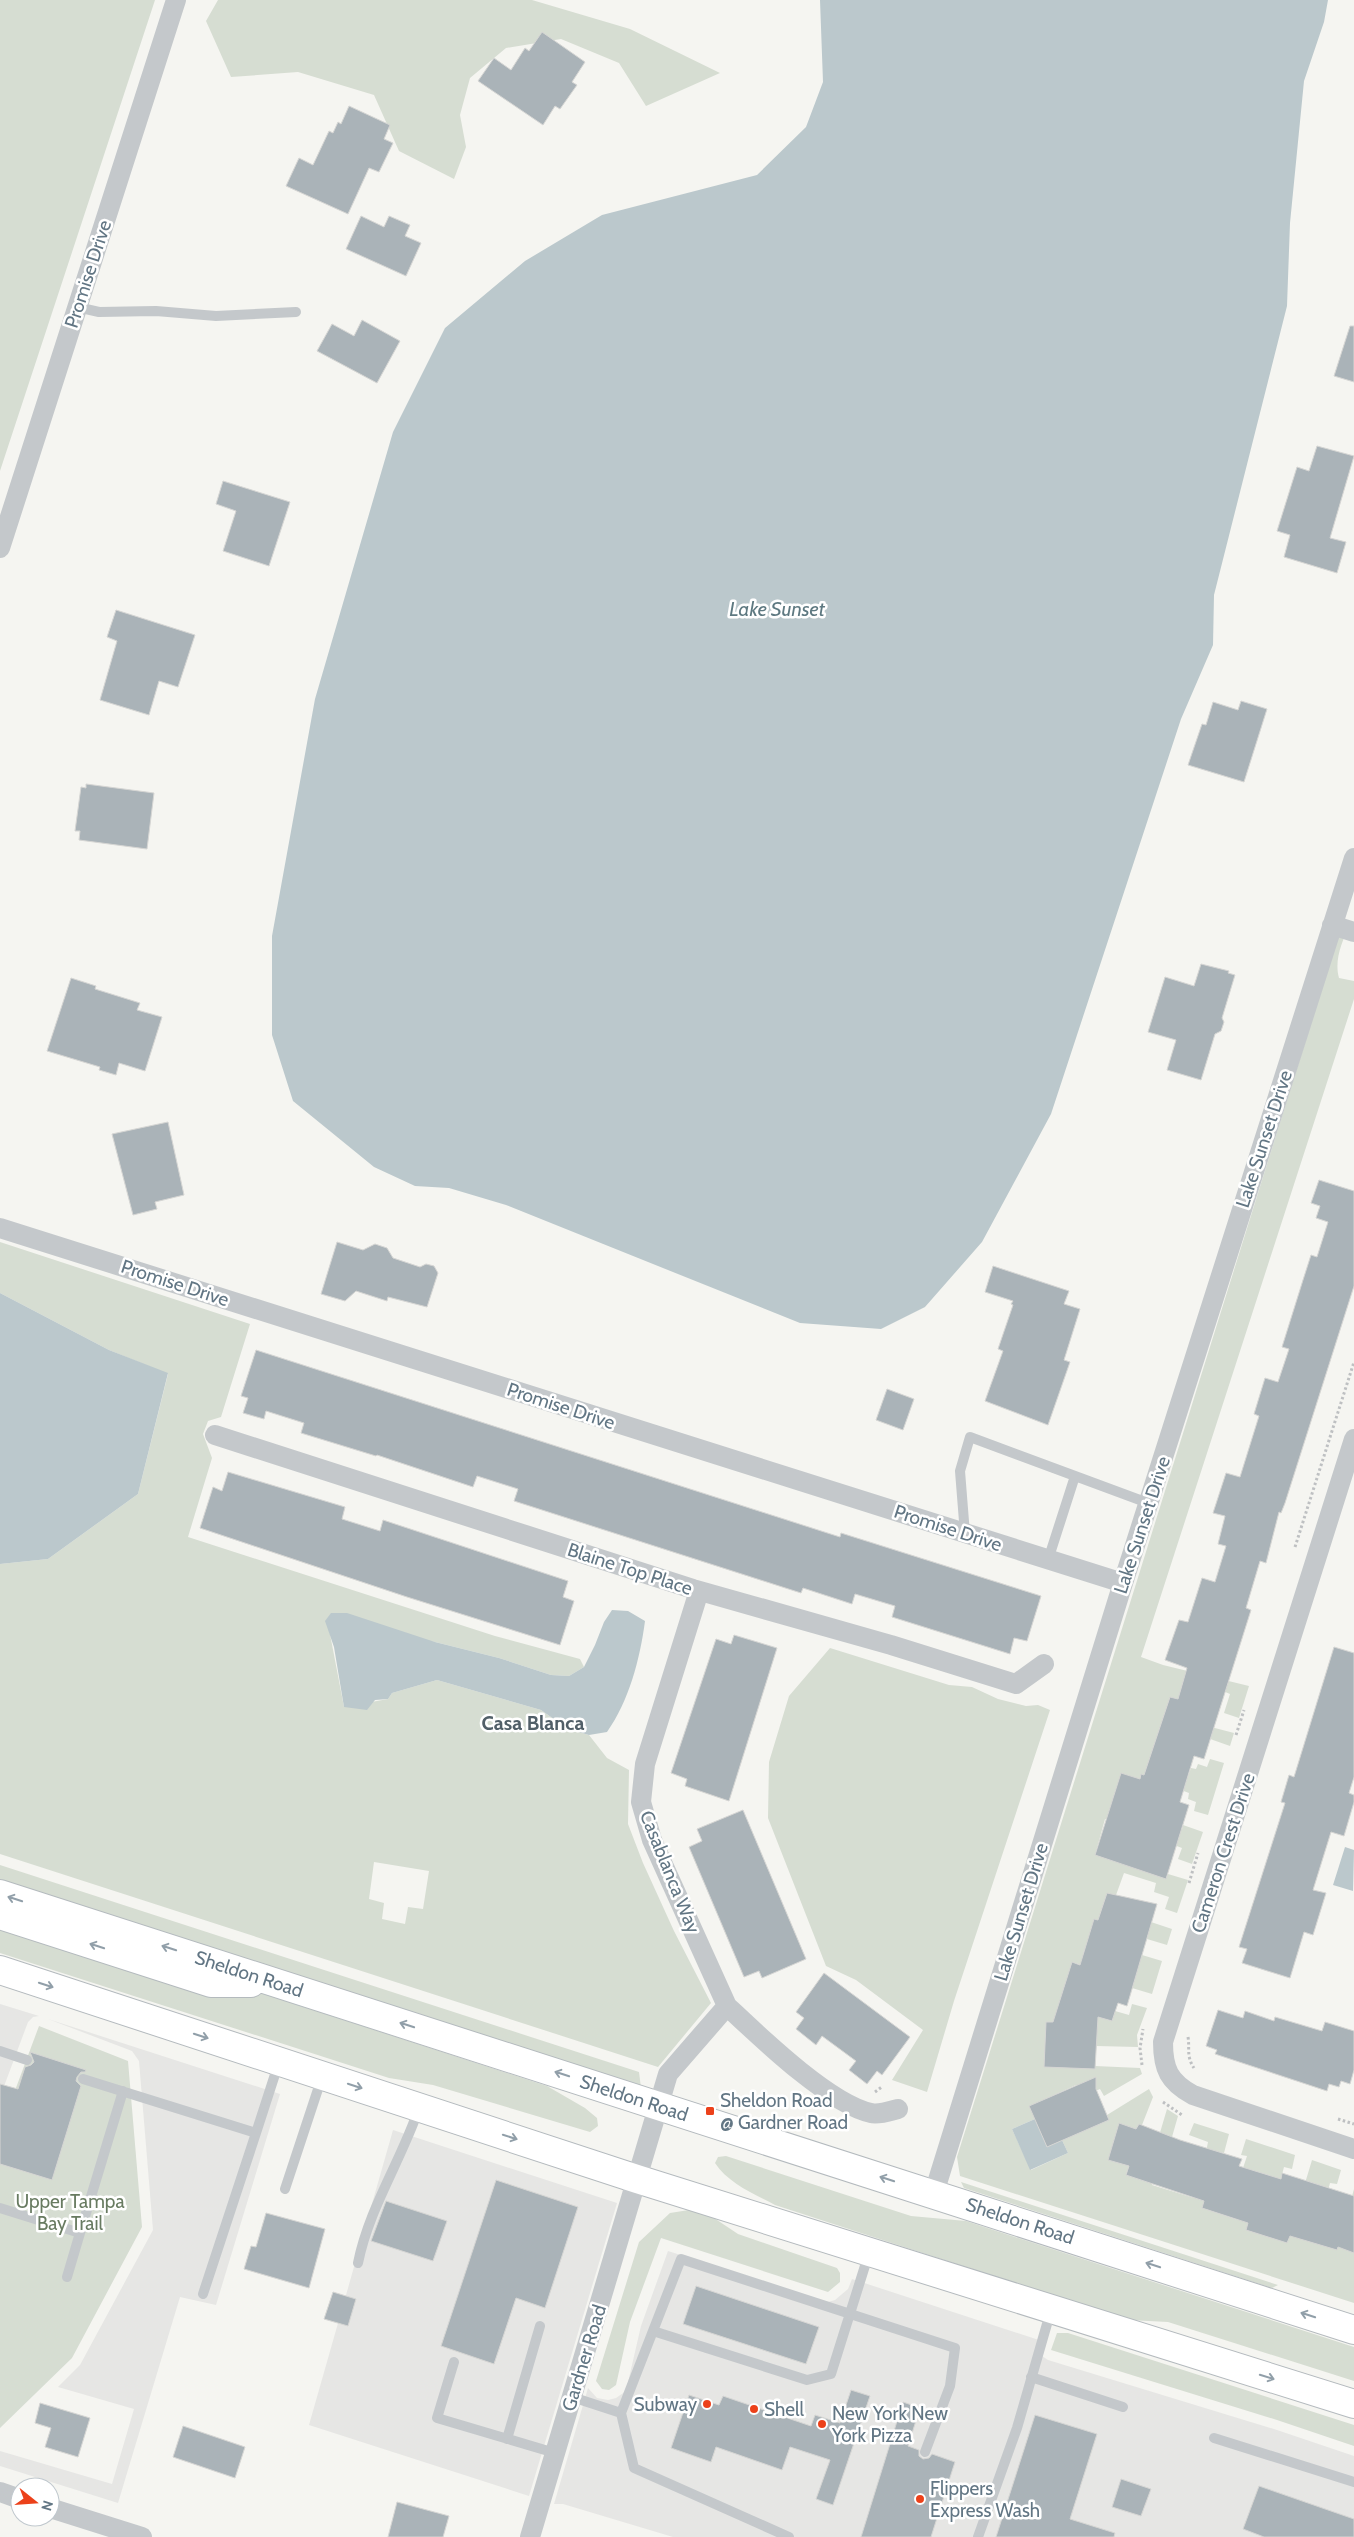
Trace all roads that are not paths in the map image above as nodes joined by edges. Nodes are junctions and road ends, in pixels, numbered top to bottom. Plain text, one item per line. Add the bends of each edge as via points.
1 (176, 0) edge
2 (77, 307) junction
3 (296, 312) dead end
4 (0, 548) edge
5 (1354, 858) edge
6 (1348, 900) edge
7 (1332, 925) junction
8 (1354, 932) edge
9 (0, 1228) edge
10 (215, 1435) dead end
11 (1354, 1439) edge
12 (1075, 1476) junction
13 (1148, 1503) junction
14 (966, 1534) junction
15 (1048, 1560) junction
16 (1123, 1583) junction
17 (699, 1591) junction
18 (1044, 1664) dead end
19 (0, 1894) edge
20 (0, 1915) edge
21 (0, 1970) edge
22 (280, 1984) junction
23 (727, 2006) junction
24 (0, 2051) edge
25 (28, 2060) dead end
26 (279, 2061) junction
27 (323, 2076) junction
28 (83, 2079) dead end
29 (123, 2091) junction
30 (658, 2105) junction
31 (419, 2107) junction
32 (898, 2109) dead end
33 (256, 2133) junction
34 (1354, 2149) edge
35 (637, 2179) junction
36 (285, 2189) dead end
37 (934, 2194) junction
38 (0, 2208) edge
39 (80, 2233) junction
40 (870, 2252) junction
41 (358, 2263) dead end
42 (66, 2277) dead end
43 (203, 2294) dead end
44 (1051, 2309) junction
45 (851, 2314) junction
46 (540, 2326) dead end
47 (1354, 2330) edge
48 (653, 2331) junction
49 (454, 2362) dead end
50 (1031, 2377) junction
51 (572, 2397) junction
52 (1354, 2404) edge
53 (1123, 2407) dead end
54 (621, 2413) junction
55 (507, 2438) junction
56 (1214, 2438) dead end
57 (925, 2452) dead end
58 (555, 2453) junction
59 (1354, 2482) edge
60 (60, 2511) edge
61 (142, 2537) edge
62 (530, 2537) edge
63 (789, 2537) edge
64 (978, 2537) edge

1 - 2 street, Promise Drive
2 - 3 lane via 99,312 156,311 216,316
2 - 4 street, Promise Drive
5 - 6 street, Lake Sunset Drive
6 - 7 street, Lake Sunset Drive
7 - 8 street
7 - 13 street, Lake Sunset Drive
9 - 14 street, Promise Drive
10 - 17 street, Blaine Top Place
11 - 34 street, Cameron Crest Drive via 1163,2042 1163,2061 1171,2078 1187,2092
12 - 13 lane
12 - 14 lane via 970,1437 960,1471
12 - 15 lane
13 - 16 street, Lake Sunset Drive
14 - 15 street, Promise Drive
15 - 16 street, Promise Drive
16 - 37 street, Lake Sunset Drive
17 - 18 street, Blaine Top Place via 1016,1684
17 - 23 street, Casablanca Way via 645,1764 641,1802 652,1840
22 -> 19 main road, Sheldon Road
22 -> 20 main road via 211,1983
21 -> 26 main road
30 -> 22 main road, Sheldon Road
23 - 30 street via 668,2074
23 - 32 street, Casablanca Way via 768,2045 835,2098 872,2114
24 - 25 lane
26 - 27 main road
26 - 33 lane
27 -> 31 main road
27 - 36 lane
28 - 29 lane
29 - 33 lane
29 - 39 lane
30 - 35 street
37 -> 30 main road, Sheldon Road
31 -> 35 main road
31 - 41 lane via 375,2206
33 - 43 lane
35 - 40 main road
35 - 51 street, Gardner Road
47 -> 37 main road, Sheldon Road
38 - 39 lane
39 - 42 lane
40 - 44 main road
40 - 45 lane
44 - 50 lane
44 -> 52 main road
45 - 48 lane via 831,2374 807,2380
45 - 48 lane via 681,2259
45 - 57 lane via 955,2348 950,2386
46 - 55 lane
48 - 54 lane
49 - 55 lane via 437,2418
50 - 53 lane
50 - 64 lane via 1017,2428
51 - 54 lane
51 - 58 street, Gardner Road
54 - 63 lane via 634,2468
55 - 58 lane
56 - 59 lane
58 - 62 street, Gardner Road
60 - 61 street

